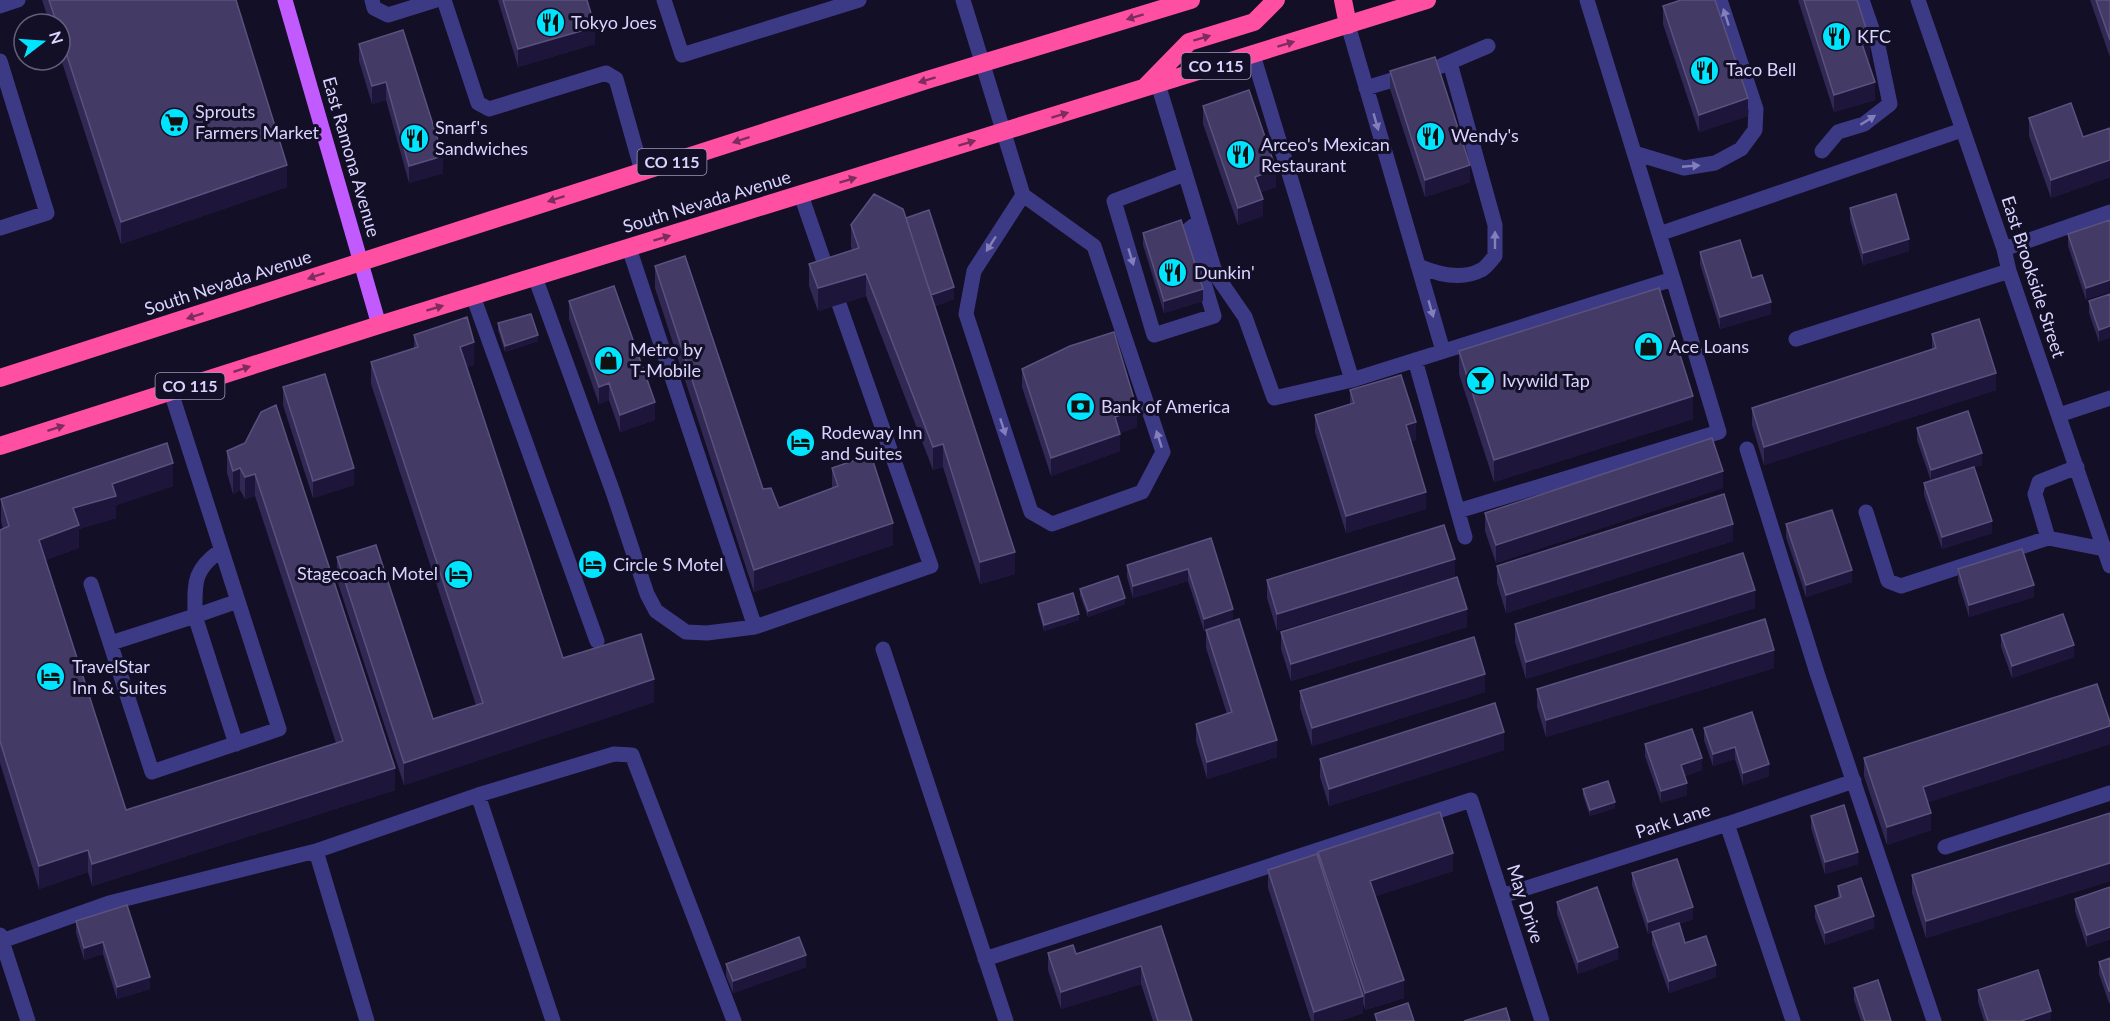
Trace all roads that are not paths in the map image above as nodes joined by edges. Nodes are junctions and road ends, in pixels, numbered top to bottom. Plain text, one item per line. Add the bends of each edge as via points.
1 (18, 0) edge
2 (285, 0) edge
3 (372, 0) edge
4 (436, 0) edge
5 (444, 0) edge
6 (664, 0) edge
7 (859, 0) edge
8 (963, 0) edge
9 (1191, 0) edge
10 (1276, 0) edge
11 (1343, 0) edge
12 (1427, 0) edge
13 (1587, 0) edge
14 (1720, 0) edge
15 (1862, 0) edge
16 (1918, 0) edge
17 (0, 6) edge
18 (1347, 25) junction
19 (1488, 46) dead end
20 (1253, 55) junction
21 (0, 61) edge
22 (1450, 63) junction
23 (983, 64) junction
24 (1150, 87) junction
25 (1366, 88) junction
26 (1962, 130) junction
27 (1004, 132) junction
28 (1822, 152) dead end
29 (1634, 153) junction
30 (642, 171) junction
31 (1185, 174) junction
32 (801, 195) junction
33 (1023, 195) junction
34 (2110, 212) edge
35 (1199, 221) junction
36 (0, 228) edge
37 (1659, 234) junction
38 (629, 248) junction
39 (2004, 249) junction
40 (361, 261) junction
41 (1418, 266) junction
42 (2009, 271) junction
43 (535, 277) junction
44 (830, 279) edge
45 (1673, 279) junction
46 (473, 296) junction
47 (839, 304) edge
48 (379, 325) junction
49 (1796, 339) dead end
50 (1443, 351) junction
51 (1415, 360) junction
52 (0, 378) edge
53 (1352, 380) junction
54 (171, 392) junction
55 (2110, 398) edge
56 (2059, 415) junction
57 (0, 446) edge
58 (1747, 449) dead end
59 (2077, 467) junction
60 (1458, 511) junction
61 (1866, 512) dead end
62 (1465, 537) dead end
63 (2048, 538) junction
64 (2104, 549) junction
65 (221, 550) junction
66 (2110, 566) edge
67 (91, 584) dead end
68 (238, 601) junction
69 (195, 616) junction
70 (755, 627) junction
71 (597, 641) dead end
72 (111, 643) junction
73 (883, 649) dead end
74 (236, 744) junction
75 (1854, 781) junction
76 (2110, 793) edge
77 (478, 795) junction
78 (1727, 824) junction
79 (1946, 847) dead end
80 (315, 851) junction
81 (1502, 896) junction
82 (1, 938) edge
83 (985, 958) junction
84 (28, 1021) edge
85 (367, 1021) edge
86 (553, 1021) edge
87 (734, 1021) edge
88 (1006, 1021) edge
89 (1542, 1021) edge
90 (1793, 1021) edge
91 (1934, 1021) edge

1 - 17 street
2 - 40 main road, East Ramona Avenue
3 - 4 street via 374,8 388,15
5 - 30 street via 478,103 489,109 606,74 616,79
6 - 7 street via 682,55
8 - 23 street
9 -> 23 highway, South Nevada Avenue / CO 115
24 -> 10 highway via 1189,42 1254,22
11 - 18 highway
12 - 18 highway, South Nevada Avenue / CO 115
13 - 29 street
29 -> 14 street via 1684,168 1715,163 1741,149 1755,130 1756,109
28 -> 15 street via 1838,132 1864,124 1890,104 1878,46
16 - 26 street, East Brookside Street
20 -> 18 highway, South Nevada Avenue / CO 115
18 - 25 street
19 - 22 street
20 - 24 highway, South Nevada Avenue / CO 115
20 - 53 street
21 - 36 street via 47,213
22 - 25 street
41 -> 22 street via 1458,276 1481,270 1495,256 1495,225
23 - 27 street
23 -> 30 highway, South Nevada Avenue / CO 115
27 -> 24 highway, South Nevada Avenue / CO 115
24 - 31 street
25 -> 41 street
26 - 37 street
26 - 39 street, East Brookside Street
32 -> 27 highway, South Nevada Avenue / CO 115
27 - 33 street
29 - 37 street
30 -> 40 highway, South Nevada Avenue / CO 115
31 - 35 street
31 -> 35 street via 1114,201 1154,335 1214,316 1188,230
38 -> 32 highway, South Nevada Avenue / CO 115
32 - 44 street
33 -> 33 street via 974,270 966,314 1031,512 1052,524 1142,492 1163,452 1094,246
34 - 39 street
35 - 53 street via 1216,275 1245,317 1274,399
37 - 45 street
38 - 43 highway, South Nevada Avenue / CO 115
38 - 70 street
39 - 42 street, East Brookside Street
40 - 48 main road, East Ramona Avenue
40 -> 52 highway, South Nevada Avenue / CO 115
41 -> 50 street
42 - 49 street
42 - 56 street, East Brookside Street
43 - 46 highway, South Nevada Avenue / CO 115
43 - 70 street via 656,611 686,632
45 - 50 street
45 - 60 street via 1719,432
48 -> 46 highway, South Nevada Avenue / CO 115
46 - 71 street
47 - 70 street via 931,566
54 -> 48 highway, South Nevada Avenue / CO 115
50 - 51 street
51 - 53 street
51 - 60 street
57 -> 54 highway, South Nevada Avenue / CO 115
54 - 65 street
55 - 56 street
56 - 59 street, East Brookside Street
58 - 75 street
59 - 63 street via 2039,482 2035,494
59 - 64 street, East Brookside Street
60 - 62 street
61 - 63 street via 1888,581 1901,586
63 - 64 street
64 - 66 street, East Brookside Street
65 - 68 street
65 - 69 street via 202,567 195,581
67 - 72 street
68 - 69 street
68 - 74 street via 279,729
69 - 72 street
69 - 74 street
72 - 74 street via 152,772
73 - 83 street
75 - 78 street
75 - 91 street
76 - 79 street
77 - 80 street
77 - 86 street
77 - 87 street via 614,754 632,755
78 - 81 street, Park Lane
78 - 90 street, Park Lane
80 - 82 street via 110,903
80 - 85 street
81 - 83 street, May Drive via 1471,800
81 - 89 street, May Drive
82 - 84 street
83 - 88 street

